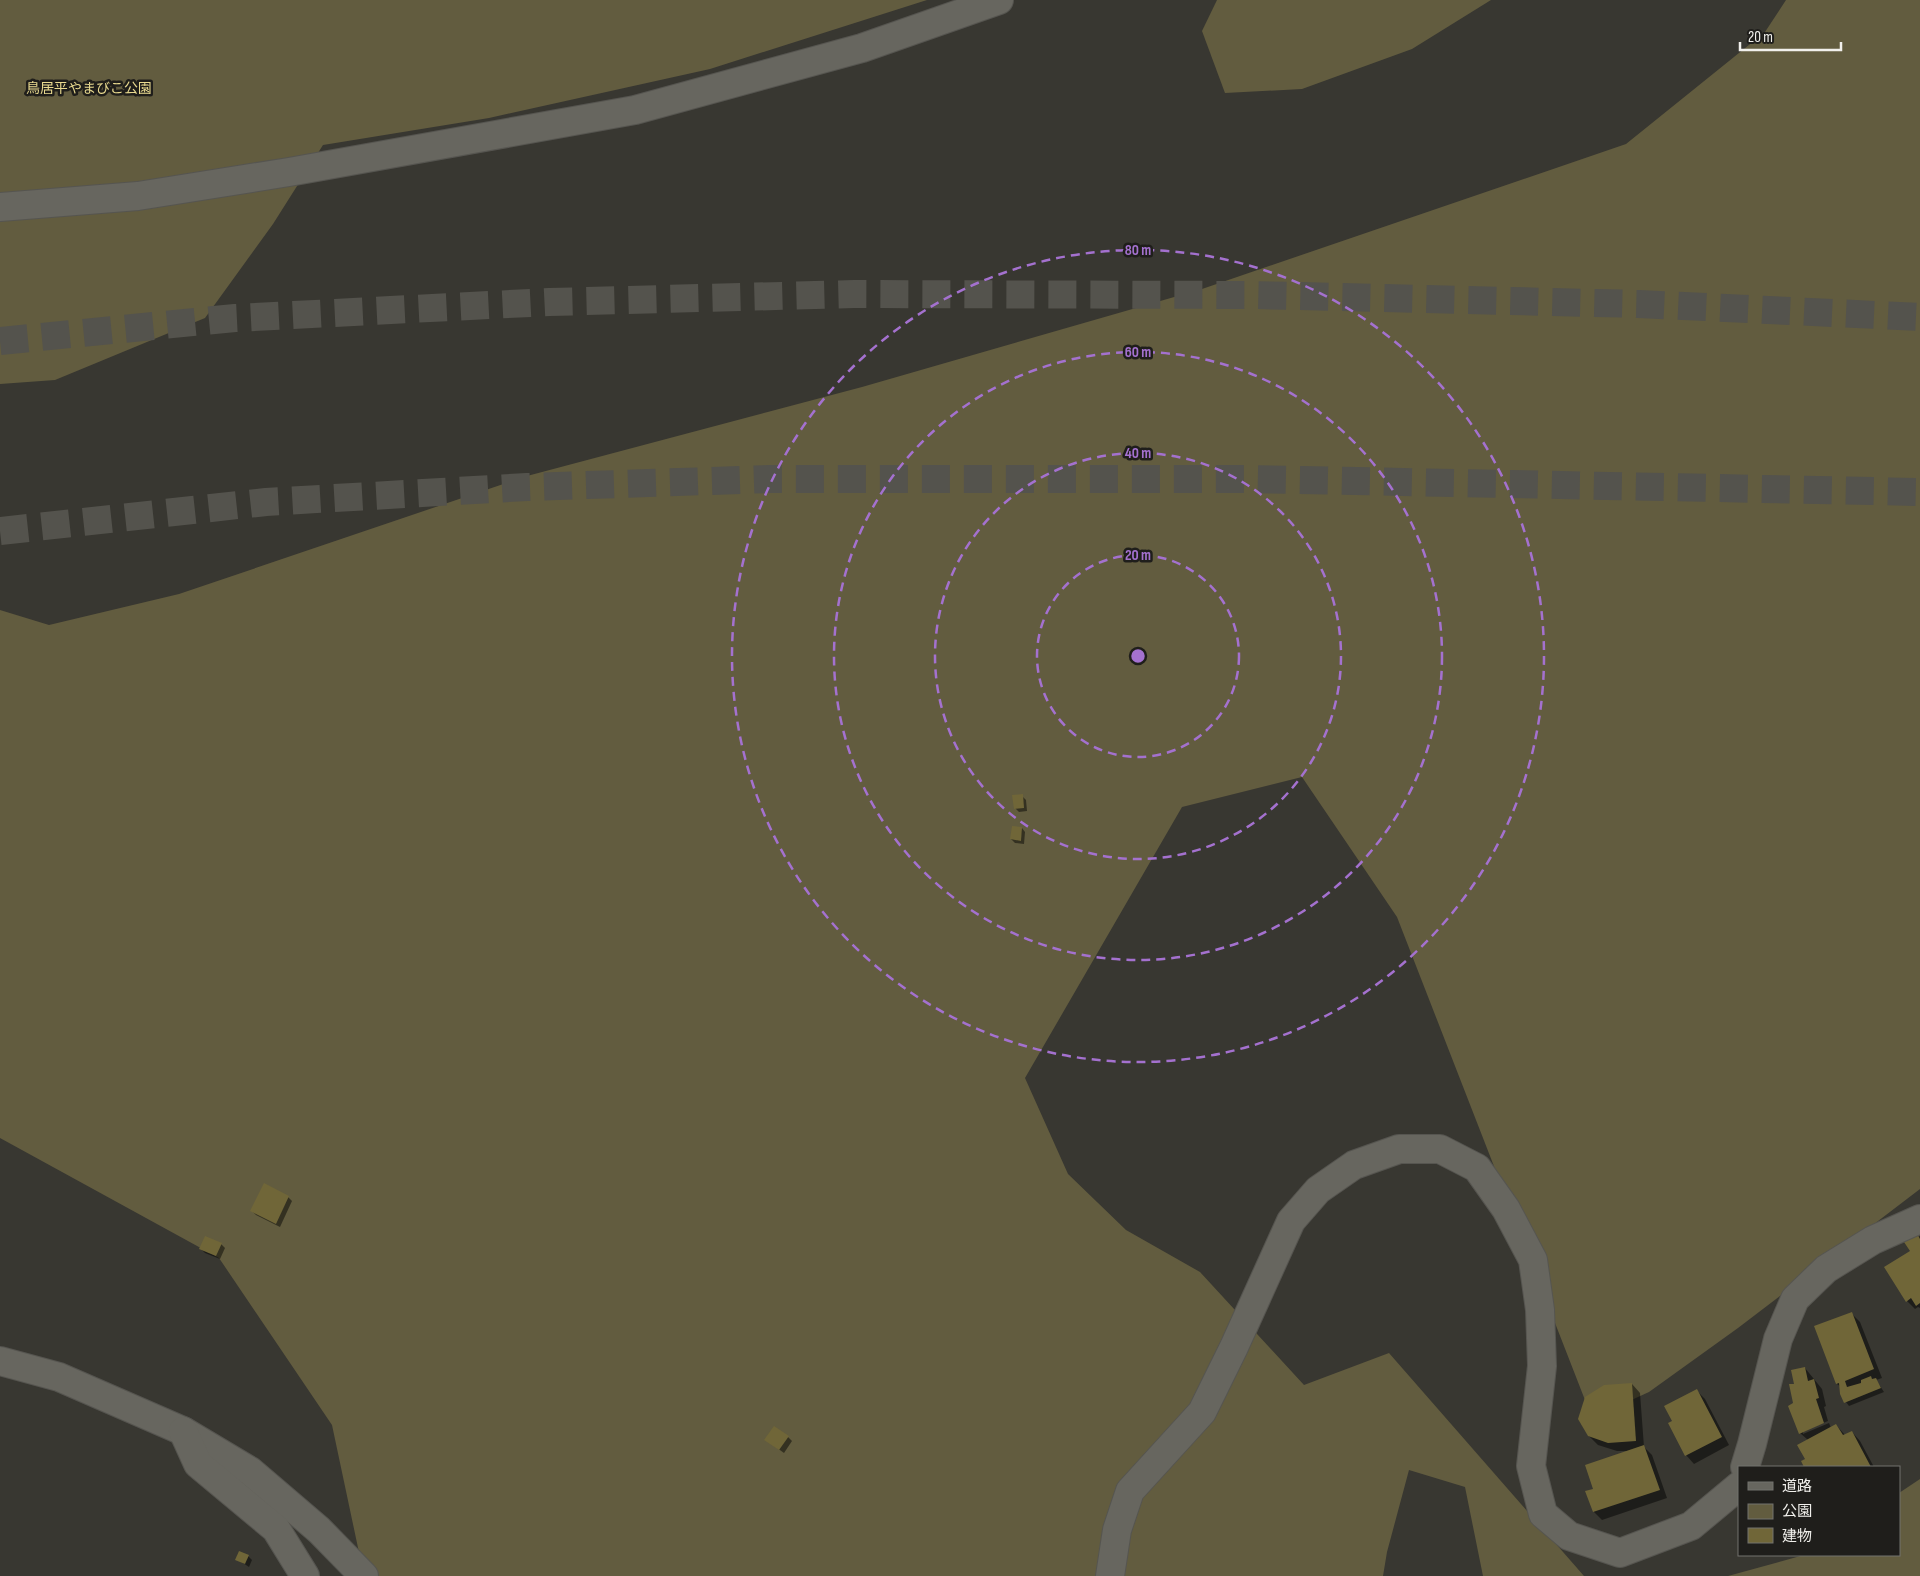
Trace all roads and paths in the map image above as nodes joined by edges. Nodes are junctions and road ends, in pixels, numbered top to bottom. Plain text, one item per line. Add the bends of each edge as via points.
1 (999, 0) edge
2 (0, 207) edge
3 (1920, 1219) edge
4 (0, 1361) edge
5 (183, 1430) junction
6 (1745, 1466) edge
7 (1738, 1487) edge
8 (305, 1576) edge
9 (364, 1576) edge
10 (1110, 1576) edge

1 - 2 street via 862,48 635,110 138,196
3 - 6 street via 1873,1240 1826,1269 1795,1299 1778,1339
4 - 5 street via 59,1377
5 - 8 street via 198,1464 276,1529
5 - 9 street via 250,1471 320,1530
7 - 10 street via 1691,1526 1620,1553 1569,1536 1544,1514 1531,1466 1542,1366 1540,1310 1533,1260 1506,1208 1477,1168 1440,1150 1399,1149 1354,1165 1318,1190 1291,1221 1202,1412 1130,1491 1117,1530

